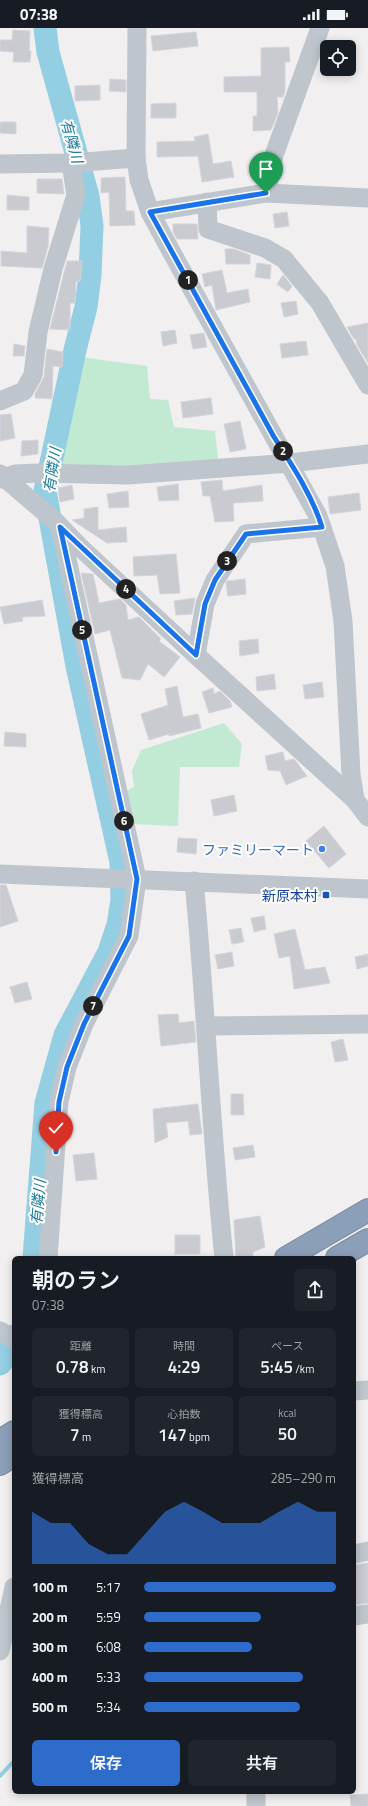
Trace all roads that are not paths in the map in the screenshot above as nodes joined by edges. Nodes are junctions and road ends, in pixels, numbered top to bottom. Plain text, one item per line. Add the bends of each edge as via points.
1 (137, 28) edge
2 (320, 28) edge
3 (136, 158) junction
4 (78, 162) junction
5 (0, 164) edge
6 (266, 193) junction
7 (368, 198) edge
8 (207, 202) junction
9 (150, 212) junction
10 (368, 385) edge
11 (0, 401) edge
12 (368, 454) edge
13 (290, 463) junction
14 (1, 477) edge
15 (57, 524) junction
16 (322, 527) junction
17 (196, 655) junction
18 (355, 800) junction
19 (368, 817) edge
20 (0, 874) edge
21 (134, 879) junction
22 (194, 881) junction
23 (368, 889) edge
24 (368, 1024) edge
25 (206, 1026) junction
26 (368, 1210) edge
27 (368, 1240) edge
28 (48, 1256) edge
29 (224, 1256) edge
30 (289, 1256) edge
31 (340, 1256) edge
32 (368, 1390) edge
33 (356, 1391) edge
34 (12, 1433) edge
35 (0, 1441) edge
36 (12, 1456) edge
37 (0, 1464) edge
38 (368, 1551) edge
39 (356, 1554) edge
40 (0, 1588) edge
41 (12, 1591) edge
42 (12, 1600) edge
43 (368, 1614) edge
44 (356, 1616) edge
45 (0, 1651) edge
46 (256, 1794) edge
47 (256, 1806) edge

1 - 3 street
2 - 6 street via 274,154
3 - 4 street
3 - 9 street via 139,180
4 - 5 street
4 - 11 street via 76,195 51,276 38,332 33,374 24,391
6 - 7 street
6 - 8 street
8 - 9 street
8 - 10 street via 208,229 265,248 284,259 320,303
9 - 13 street
12 - 13 street
13 - 14 street via 128,475 47,473
13 - 16 street
14 - 15 street
15 - 17 street
15 - 21 street
16 - 17 street via 246,534 215,580 205,604
16 - 18 street via 335,566 343,621 349,748
17 - 18 street
18 - 19 street
20 - 21 street
21 - 22 street
21 - 28 street via 129,936 84,1024 67,1067 59,1102
22 - 23 street
22 - 25 street
24 - 25 street
25 - 29 street via 214,1158
26 - 30 highway
27 - 31 highway
32 - 33 street
34 - 35 highway
36 - 37 highway
38 - 39 street
40 - 41 street
42 - 45 street
43 - 44 street
46 - 47 street

